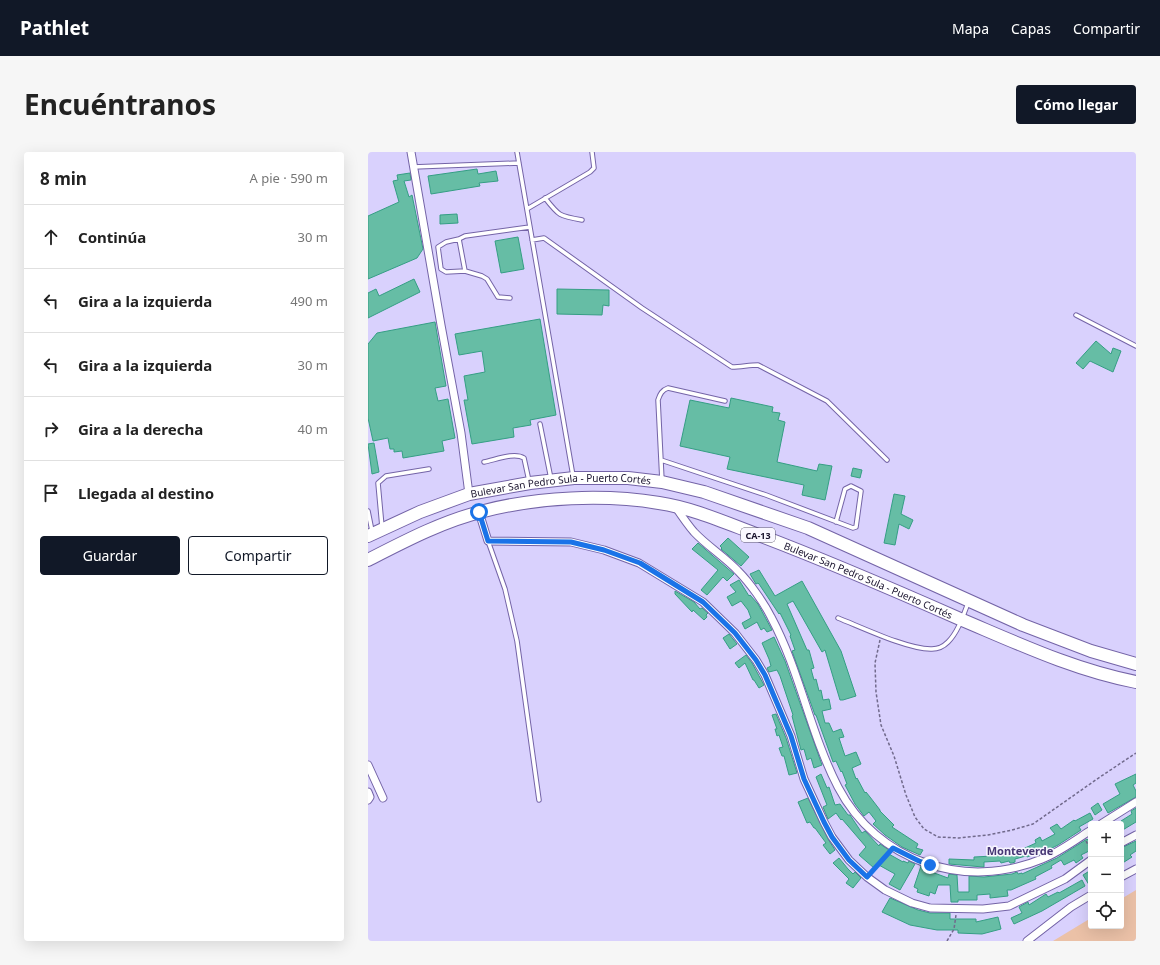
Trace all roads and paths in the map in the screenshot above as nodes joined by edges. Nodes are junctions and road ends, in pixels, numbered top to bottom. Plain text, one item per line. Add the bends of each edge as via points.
1 (411, 152) edge
2 (517, 152) edge
3 (592, 152) edge
4 (519, 163) junction
5 (413, 167) junction
6 (545, 198) junction
7 (527, 209) junction
8 (582, 220) dead end
9 (530, 227) junction
10 (459, 239) junction
11 (532, 240) junction
12 (465, 271) junction
13 (510, 298) dead end
14 (1076, 315) dead end
15 (1136, 346) edge
16 (725, 401) dead end
17 (540, 424) dead end
18 (661, 460) junction
19 (887, 460) dead end
20 (484, 462) dead end
21 (429, 469) dead end
22 (574, 478) junction
23 (551, 480) junction
24 (662, 482) junction
25 (530, 483) junction
26 (469, 494) junction
27 (675, 506) junction
28 (368, 510) edge
29 (479, 512) junction
30 (836, 522) junction
31 (374, 533) edge
32 (488, 541) junction
33 (368, 560) edge
34 (969, 600) junction
35 (838, 618) dead end
36 (962, 619) junction
37 (881, 635) junction
38 (1136, 664) edge
39 (1136, 682) edge
40 (1136, 754) edge
41 (368, 765) edge
42 (368, 792) edge
43 (383, 798) dead end
44 (368, 800) edge
45 (539, 800) dead end
46 (1136, 802) edge
47 (1106, 821) edge
48 (1088, 832) edge
49 (1136, 835) edge
50 (1083, 836) junction
51 (1124, 841) edge
52 (1088, 845) edge
53 (893, 848) junction
54 (1088, 862) edge
55 (1136, 869) edge
56 (1124, 875) edge
57 (867, 877) junction
58 (1088, 897) edge
59 (956, 909) junction
60 (947, 941) edge
61 (1027, 941) edge

1 - 5 street
2 - 4 lane
3 - 6 lane via 594,168 590,172
4 - 5 lane
4 - 7 lane
5 - 26 street via 462,433
6 - 7 lane
6 - 8 lane via 556,213
7 - 9 lane
9 - 10 lane
9 - 11 lane
10 - 12 lane
10 - 12 lane via 438,247 441,268 446,272
11 - 19 lane via 544,238 642,308 732,367 758,366 827,401
11 - 22 lane
12 - 13 lane via 487,279 498,297
14 - 15 lane
16 - 18 lane via 664,389 658,400
17 - 23 lane
18 - 24 lane
18 - 30 lane via 766,495
20 - 25 lane via 521,456 524,458
21 - 31 lane via 381,479 378,483
22 - 23 highway, Bulevar San Pedro Sula - Puerto Cortés / CA-13
22 - 24 highway, Bulevar San Pedro Sula - Puerto Cortés / CA-13 via 628,478
23 - 25 highway, Bulevar San Pedro Sula - Puerto Cortés / CA-13
24 - 34 highway, Bulevar San Pedro Sula - Puerto Cortés / CA-13 via 704,492 808,528
25 - 26 highway, Bulevar San Pedro Sula - Puerto Cortés / CA-13
26 - 31 highway, Bulevar San Pedro Sula - Puerto Cortés / CA-13
27 - 29 highway, Bulevar San Pedro Sula - Puerto Cortés / CA-13 via 623,499 582,498 542,501
27 - 36 highway, Bulevar San Pedro Sula - Puerto Cortés / CA-13 via 800,551
27 - 53 street via 694,532 739,572 770,615 784,642 815,732 838,788 860,819 875,835
28 - 31 lane
29 - 32 street
29 - 33 highway, Bulevar San Pedro Sula - Puerto Cortés / CA-13 via 434,528
30 - 30 lane via 845,489 851,486 862,491 856,527
32 - 45 lane via 505,589 517,640
32 - 57 street via 571,542 604,550 640,563 703,602 735,633 765,675 791,736 804,779 824,822 849,860
34 - 36 lane
34 - 38 highway, Bulevar San Pedro Sula - Puerto Cortés / CA-13 via 1056,638
35 - 37 lane
36 - 37 lane via 949,642 939,648 921,648
36 - 39 highway, Bulevar San Pedro Sula - Puerto Cortés / CA-13 via 1022,646 1080,667
37 - 40 path via 875,663 881,725 915,817 924,829 938,837 988,835 1033,824
41 - 43 street
42 - 44 street
46 - 47 street
48 - 50 street
49 - 51 street
50 - 52 path
50 - 53 street via 1044,859 986,872 946,869 919,861
53 - 57 path
54 - 59 street via 1065,879 1009,906
55 - 56 street
57 - 59 street via 885,890 912,903 930,908
58 - 61 street
59 - 60 path via 954,929

